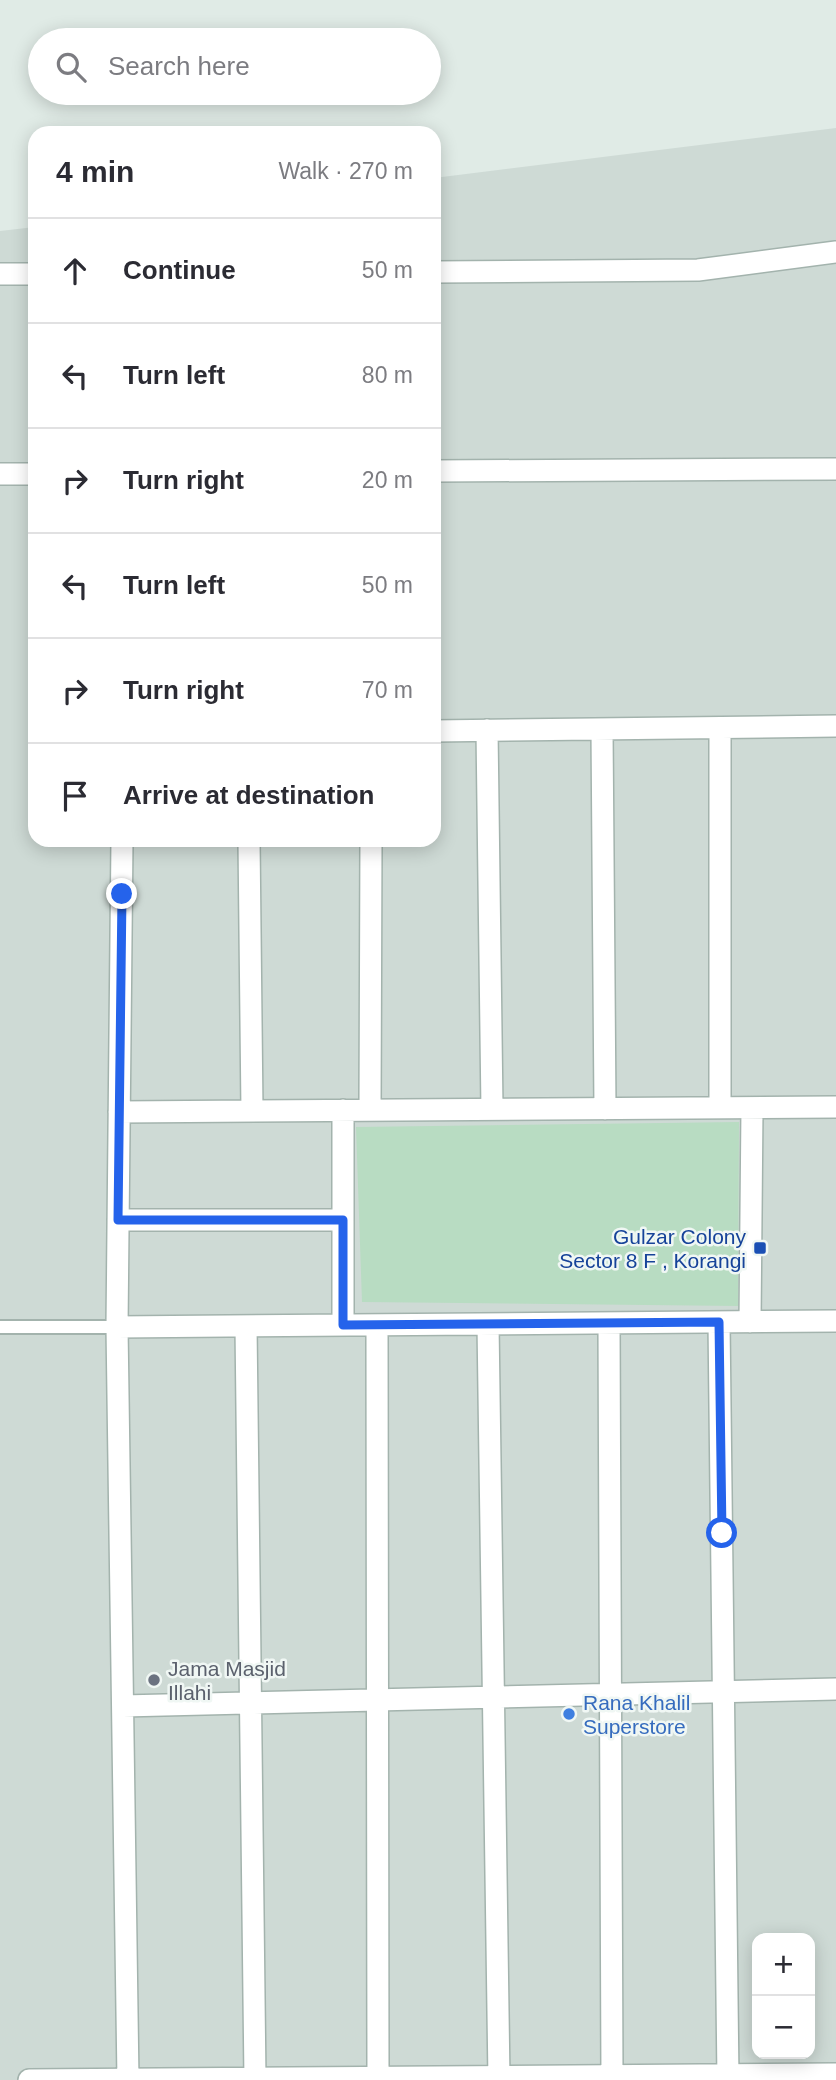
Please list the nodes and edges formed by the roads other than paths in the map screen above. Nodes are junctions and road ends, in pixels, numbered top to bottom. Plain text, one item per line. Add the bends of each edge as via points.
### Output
1 (836, 252) edge
2 (441, 272) edge
3 (0, 274) edge
4 (28, 274) edge
5 (836, 468) edge
6 (441, 471) edge
7 (0, 474) edge
8 (28, 474) edge
9 (836, 726) edge
10 (720, 727) junction
11 (602, 729) junction
12 (487, 730) junction
13 (441, 731) edge
14 (122, 847) edge
15 (249, 847) edge
16 (372, 847) edge
17 (836, 1107) edge
18 (720, 1108) junction
19 (752, 1108) junction
20 (492, 1109) junction
21 (604, 1109) junction
22 (343, 1110) junction
23 (370, 1110) junction
24 (252, 1111) junction
25 (119, 1112) junction
26 (118, 1220) junction
27 (343, 1220) junction
28 (836, 1321) edge
29 (719, 1322) junction
30 (750, 1322) junction
31 (609, 1323) junction
32 (488, 1324) junction
33 (343, 1325) junction
34 (377, 1325) junction
35 (246, 1326) junction
36 (0, 1327) edge
37 (117, 1327) junction
38 (836, 1689) edge
39 (723, 1691) junction
40 (611, 1694) junction
41 (493, 1697) junction
42 (377, 1700) junction
43 (251, 1702) junction
44 (123, 1706) junction
45 (836, 2074) edge
46 (728, 2077) edge
47 (498, 2078) edge
48 (612, 2078) edge
49 (255, 2079) edge
50 (378, 2079) edge
51 (29, 2080) edge
52 (128, 2080) edge

1 - 2 street via 698,270
3 - 4 street
5 - 6 street
7 - 8 street
9 - 10 street
10 - 11 street
10 - 18 street
11 - 12 street
11 - 21 street
12 - 13 street
12 - 20 street
14 - 25 street
15 - 24 street
16 - 23 street
17 - 19 street
18 - 19 street
18 - 21 street
19 - 30 street
20 - 21 street
20 - 23 street
22 - 23 street
22 - 24 street
22 - 27 street
24 - 25 street
25 - 26 street
26 - 27 street
26 - 37 street
27 - 33 street
28 - 30 street
29 - 30 street
29 - 31 street
29 - 39 street
31 - 32 street
31 - 40 street
32 - 34 street
32 - 41 street
33 - 34 street
33 - 35 street
34 - 42 street
35 - 37 street
35 - 43 street
36 - 37 lane
37 - 44 street
38 - 39 street
39 - 40 street
39 - 46 street
40 - 41 street
40 - 48 street
41 - 42 street
41 - 47 street
42 - 43 street
42 - 50 street
43 - 44 street
43 - 49 street
44 - 52 street
45 - 46 street
46 - 48 street
47 - 48 street
47 - 50 street
49 - 50 street
49 - 52 street
51 - 52 street

